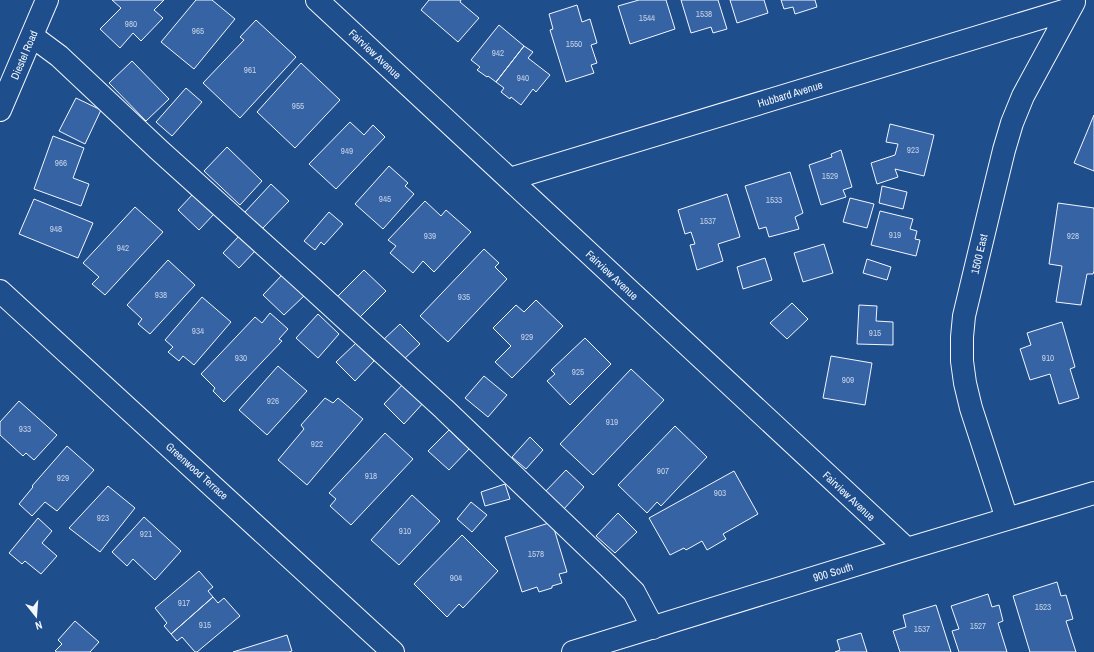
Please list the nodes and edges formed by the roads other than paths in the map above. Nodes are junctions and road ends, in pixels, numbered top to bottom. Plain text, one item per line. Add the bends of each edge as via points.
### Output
1 (47, 0) edge
2 (327, 3) edge
3 (1072, 4) edge
4 (32, 36) junction
5 (0, 110) edge
6 (510, 179) junction
7 (0, 291) edge
8 (1094, 493) edge
9 (1007, 519) junction
10 (907, 549) junction
11 (653, 628) junction
12 (393, 652) edge
13 (573, 652) edge

1 - 4 street, Diestel Road
2 - 6 street, Fairview Avenue
3 - 6 street, Hubbard Avenue
3 - 9 street, 1500 East via 1023,96 1012,123 964,316 962,361 965,383
4 - 5 street, Diestel Road
4 - 11 street via 59,56 444,409 634,592
6 - 10 street, Fairview Avenue
7 - 12 street, Greenwood Terrace
8 - 9 street, 900 South
9 - 10 street, 900 South
10 - 11 street, 900 South
11 - 13 street, 900 South

